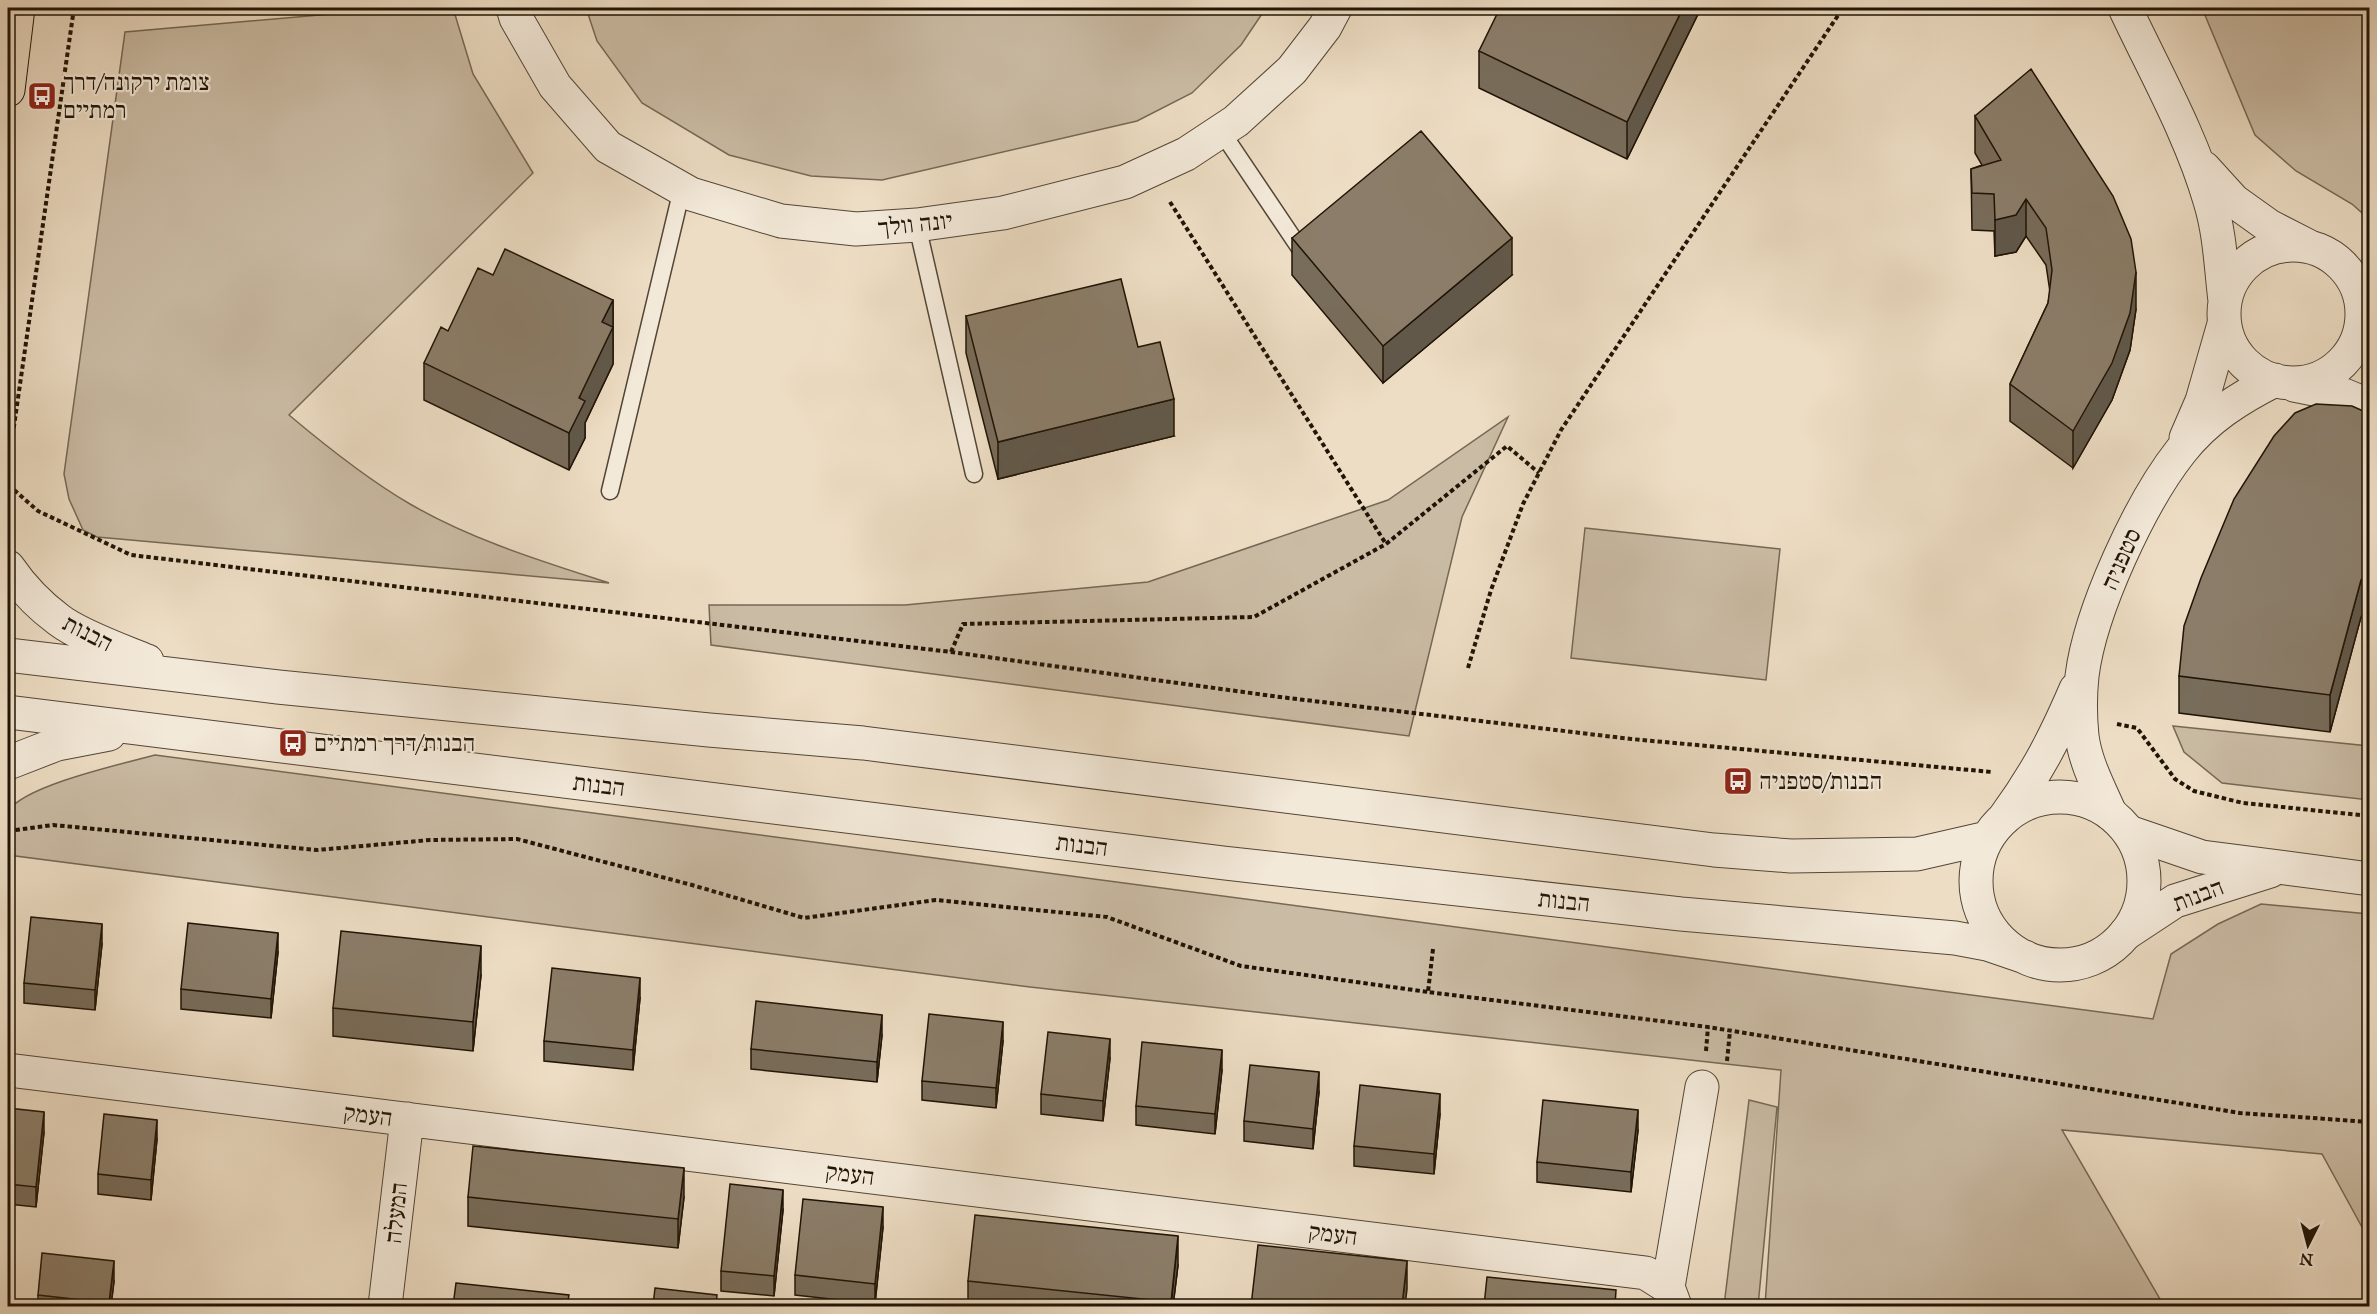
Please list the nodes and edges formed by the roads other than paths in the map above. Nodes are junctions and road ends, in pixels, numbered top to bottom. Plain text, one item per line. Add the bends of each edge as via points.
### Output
1 (18, 8) edge
2 (513, 8) edge
3 (1335, 8) edge
4 (2125, 8) edge
5 (8, 90) edge
6 (1221, 131) junction
7 (2195, 157) junction
8 (682, 189) junction
9 (917, 225) junction
10 (2313, 248) junction
11 (1301, 250) edge
12 (2225, 312) junction
13 (2366, 327) edge
14 (2281, 382) junction
15 (2370, 406) edge
16 (2181, 451) junction
17 (974, 474) dead end
18 (610, 491) dead end
19 (8, 567) edge
20 (8, 656) edge
21 (185, 676) junction
22 (2082, 676) junction
23 (8, 712) edge
24 (138, 728) junction
25 (8, 763) edge
26 (2120, 823) junction
27 (1996, 827) junction
28 (2277, 868) junction
29 (2370, 879) edge
30 (2125, 934) junction
31 (2025, 957) junction
32 (8, 1070) edge
33 (1702, 1087) dead end
34 (406, 1119) junction
35 (1672, 1297) edge
36 (386, 1306) edge

1 - 5 main road
2 - 8 street, יונה וולך via 555,86 608,147
3 - 6 street, יונה וולך via 1292,70
4 - 7 street
6 - 9 street, יונה וולך via 1186,154 1125,182 1003,213
6 - 11 lane
7 - 10 street via 2234,201 2269,226
7 - 12 street via 2211,202
8 - 9 street, יונה וולך via 781,221 856,229
8 - 18 lane
9 - 17 lane
10 - 12 street via 2291,245 2268,250 2248,262 2233,280
10 - 13 street via 2334,258 2350,274 2360,295
12 - 14 street via 2231,346 2245,364 2264,377
12 - 16 street, סטפניה via 2202,401
13 - 14 street via 2347,358 2330,373 2309,381
14 - 15 street via 2344,395
14 - 16 street, סטפניה via 2242,396
16 - 22 street, סטפניה via 2156,487 2110,580 2090,637
19 - 21 street, הבנות via 60,621 107,645
20 - 21 street, הבנות
21 - 27 street, הבנות via 863,743 1714,850 1791,856 1917,854
22 - 26 street, סטפניה via 2082,738 2091,770
22 - 27 street, סטפניה via 2034,776
23 - 24 street, הבנות
24 - 25 street, הבנות via 57,744
24 - 31 street, הבנות via 1224,863 1681,914 1955,938
26 - 27 street via 2085,800 2057,796 2029,802
26 - 28 street, הבנות via 2202,857
26 - 30 street via 2141,856 2145,884 2139,910
27 - 31 street via 1977,864 1977,892 1985,919 2002,941
28 - 29 street, הבנות
28 - 30 street, הבנות via 2175,900
30 - 31 street via 2105,952 2080,963 2052,964
32 - 34 street, העמק
33 - 35 street
34 - 35 street, העמק via 1646,1273
34 - 36 street, המעלה

